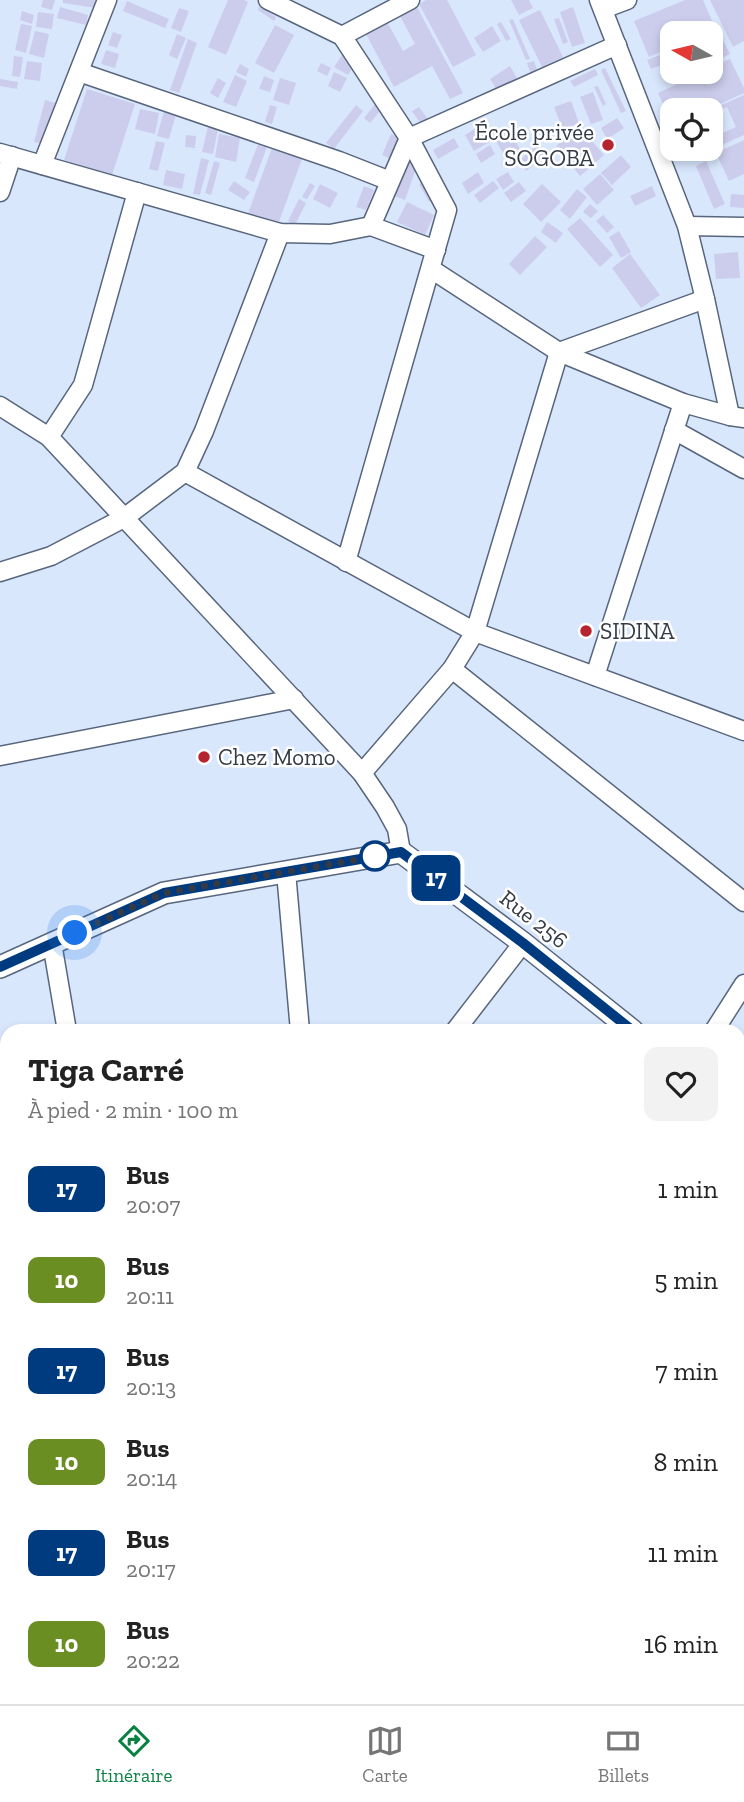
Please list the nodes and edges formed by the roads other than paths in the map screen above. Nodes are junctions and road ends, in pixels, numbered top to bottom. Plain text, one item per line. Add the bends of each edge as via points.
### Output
1 (107, 0) edge
2 (268, 0) edge
3 (410, 0) edge
4 (627, 0) edge
5 (601, 4) edge
6 (342, 36) junction
7 (617, 45) junction
8 (79, 72) junction
9 (408, 138) junction
10 (6, 155) edge
11 (42, 164) junction
12 (390, 181) junction
13 (0, 192) edge
14 (137, 192) junction
15 (371, 226) junction
16 (687, 226) junction
17 (744, 228) edge
18 (280, 233) junction
19 (436, 250) junction
20 (431, 269) junction
21 (705, 299) junction
22 (559, 352) junction
23 (683, 403) junction
24 (0, 406) edge
25 (737, 417) edge
26 (674, 430) junction
27 (49, 438) junction
28 (744, 469) edge
29 (185, 472) junction
30 (124, 518) junction
31 (346, 562) junction
32 (0, 572) edge
33 (475, 632) junction
34 (452, 669) junction
35 (595, 676) junction
36 (293, 699) junction
37 (744, 731) edge
38 (0, 756) edge
39 (362, 773) junction
40 (401, 852) junction
41 (286, 872) junction
42 (744, 902) edge
43 (52, 943) junction
44 (523, 943) junction
45 (0, 967) edge
46 (744, 984) edge
47 (66, 1024) edge
48 (299, 1024) edge
49 (459, 1024) edge
50 (624, 1024) edge
51 (718, 1024) edge

1 - 8 street
2 - 6 street
3 - 6 street
4 - 5 street
5 - 7 street
6 - 9 street
7 - 9 street
7 - 16 street
8 - 11 street
8 - 12 street
9 - 12 street
9 - 19 street via 447,210
10 - 11 street
10 - 13 street
11 - 14 street
12 - 15 street
14 - 18 street
14 - 27 street via 83,385
15 - 18 street via 330,233
15 - 19 street
16 - 17 street
16 - 21 street
18 - 29 street
19 - 20 street
20 - 22 street
20 - 31 street
21 - 22 street
21 - 25 street
22 - 23 street
22 - 33 street
23 - 25 street
23 - 26 street
24 - 27 street
26 - 28 street
26 - 35 street
27 - 30 street
29 - 30 street
29 - 31 street
30 - 32 street via 51,556
30 - 36 street
31 - 33 street
33 - 34 street
33 - 35 street
34 - 39 street
34 - 42 street
35 - 37 street
36 - 38 street
36 - 39 street
39 - 40 street via 397,829
40 - 41 street
40 - 44 street, Rue 256
41 - 43 street via 164,893
41 - 48 street
43 - 45 street
43 - 47 street
44 - 49 street
44 - 50 street, Rue 256
46 - 51 street

